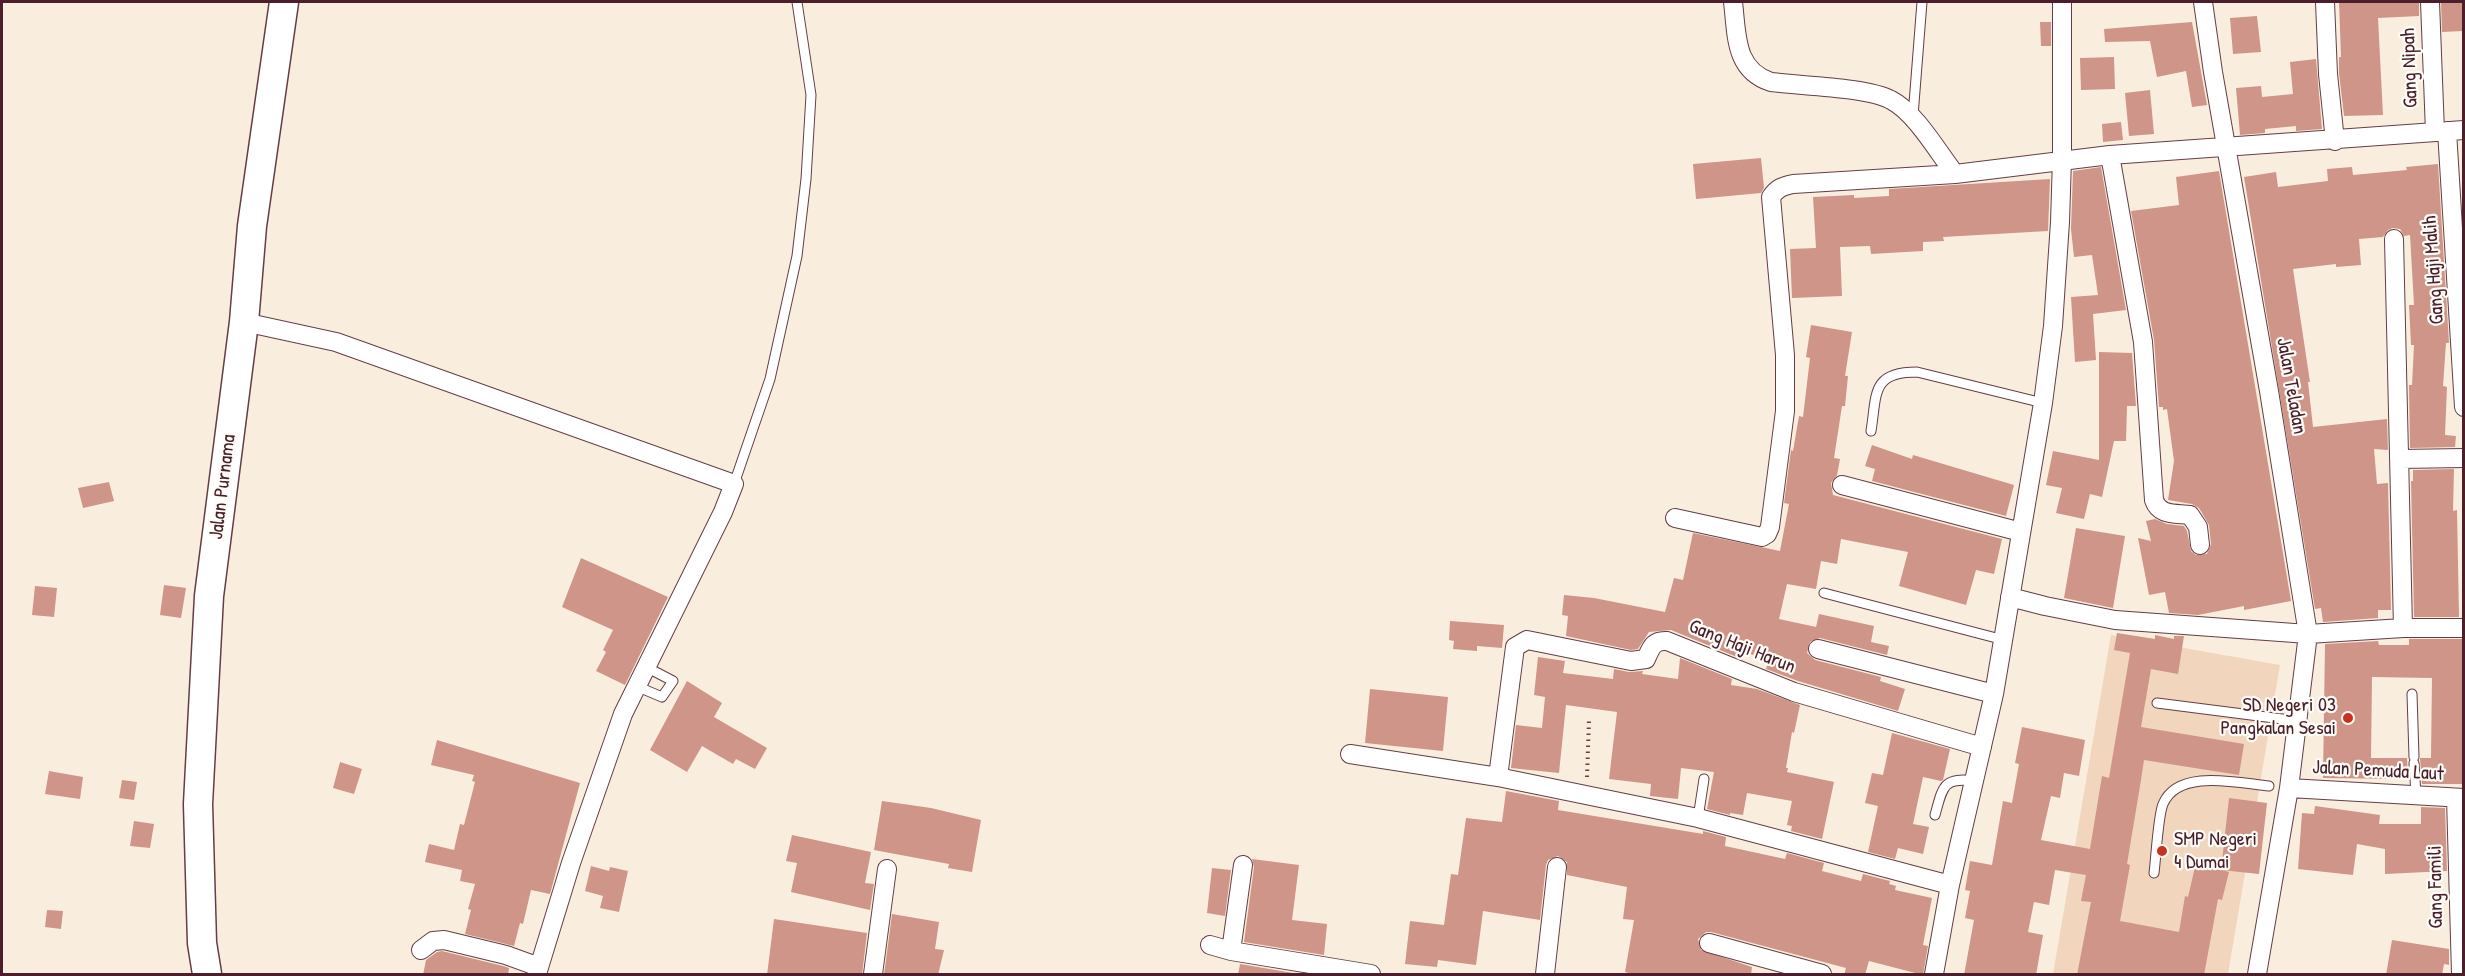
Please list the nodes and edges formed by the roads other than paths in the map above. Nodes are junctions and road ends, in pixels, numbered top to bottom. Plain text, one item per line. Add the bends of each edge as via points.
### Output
1 (284, 2) edge
2 (797, 2) edge
3 (1733, 2) edge
4 (1922, 2) edge
5 (2062, 2) edge
6 (2203, 2) edge
7 (2325, 2) edge
8 (2430, 2) edge
9 (1913, 119) junction
10 (2448, 131) edge
11 (2335, 141) junction
12 (2226, 146) junction
13 (2110, 155) junction
14 (2062, 159) junction
15 (1955, 174) junction
16 (2394, 239) dead end
17 (244, 322) junction
18 (2043, 404) junction
19 (2463, 407) edge
20 (1871, 431) dead end
21 (2463, 458) edge
22 (2400, 459) junction
23 (734, 484) junction
24 (1842, 485) dead end
25 (1676, 518) dead end
26 (2021, 532) junction
27 (2200, 545) dead end
28 (1824, 593) dead end
29 (2010, 597) junction
30 (2463, 627) edge
31 (2403, 628) junction
32 (2308, 634) junction
33 (2004, 640) junction
34 (1818, 649) dead end
35 (646, 667) junction
36 (636, 686) junction
37 (1994, 694) junction
38 (2412, 694) dead end
39 (2157, 703) dead end
40 (2298, 721) junction
41 (1982, 747) junction
42 (1350, 753) dead end
43 (1498, 777) junction
44 (1704, 779) dead end
45 (1976, 781) junction
46 (2279, 787) junction
47 (2416, 795) junction
48 (2460, 798) edge
49 (1935, 814) dead end
50 (1698, 819) junction
51 (1244, 865) dead end
52 (1557, 867) dead end
53 (887, 869) dead end
54 (2154, 873) dead end
55 (1950, 885) junction
56 (1709, 943) dead end
57 (1210, 945) dead end
58 (421, 950) dead end
59 (1231, 951) junction
60 (1291, 967) edge
61 (538, 971) edge
62 (207, 975) edge
63 (873, 975) edge
64 (1371, 975) edge
65 (1545, 975) edge
66 (1822, 975) edge
67 (1934, 975) edge
68 (2257, 975) edge
69 (2461, 975) edge

1 - 17 main road, Jalan Purnama via 252,226
2 - 23 lane via 810,95 797,256 770,379
3 - 9 street via 1741,57 1759,78 1874,94 1892,100
4 - 9 lane
5 - 14 street
6 - 12 street, Jalan Teladan
7 - 11 street
8 - 10 street, Gang Nipah
9 - 15 street
10 - 11 street
10 - 19 street, Gang Haji Malih
11 - 12 street
12 - 13 street
12 - 32 street, Jalan Teladan
13 - 14 street
13 - 27 street via 2143,342 2154,500 2163,512 2190,515 2198,527
14 - 15 street
14 - 18 street via 2053,326
15 - 25 street via 1793,184 1775,191 1771,197 1785,355 1785,411 1770,527 1762,537
16 - 22 street
17 - 23 street via 336,342
17 - 62 main road, Jalan Purnama via 208,620 198,804 202,943
18 - 20 lane via 1917,372 1902,372 1884,379 1878,388
18 - 26 street
21 - 22 street
22 - 31 street
23 - 35 street
24 - 26 street
26 - 29 street
28 - 33 lane
29 - 32 street via 2115,620
29 - 33 street
30 - 31 street
31 - 32 street
32 - 40 street, Jalan Teladan
33 - 37 street
34 - 37 street
35 - 36 street
35 - 36 lane via 673,681 662,697
36 - 61 street via 578,841
37 - 41 street
38 - 47 lane
39 - 40 lane
40 - 46 street, Jalan Teladan
41 - 43 street, Gang Haji Harun via 1794,692 1667,641 1653,644 1646,659 1631,661 1527,640 1515,647
41 - 45 street
42 - 43 street
43 - 50 street
44 - 50 lane
45 - 49 lane via 1959,779 1948,783 1942,788
45 - 55 street
46 - 47 street, Jalan Pemuda Laut
46 - 54 lane via 2201,780 2184,784 2163,804
46 - 68 street, Jalan Teladan
47 - 48 street, Jalan Pemuda Laut
48 - 69 street, Gang Famili
50 - 55 street
51 - 59 street
52 - 65 street
53 - 63 street
55 - 67 street
56 - 66 street
57 - 59 street
58 - 61 street via 433,941 444,940 507,955
59 - 60 street
60 - 64 street

